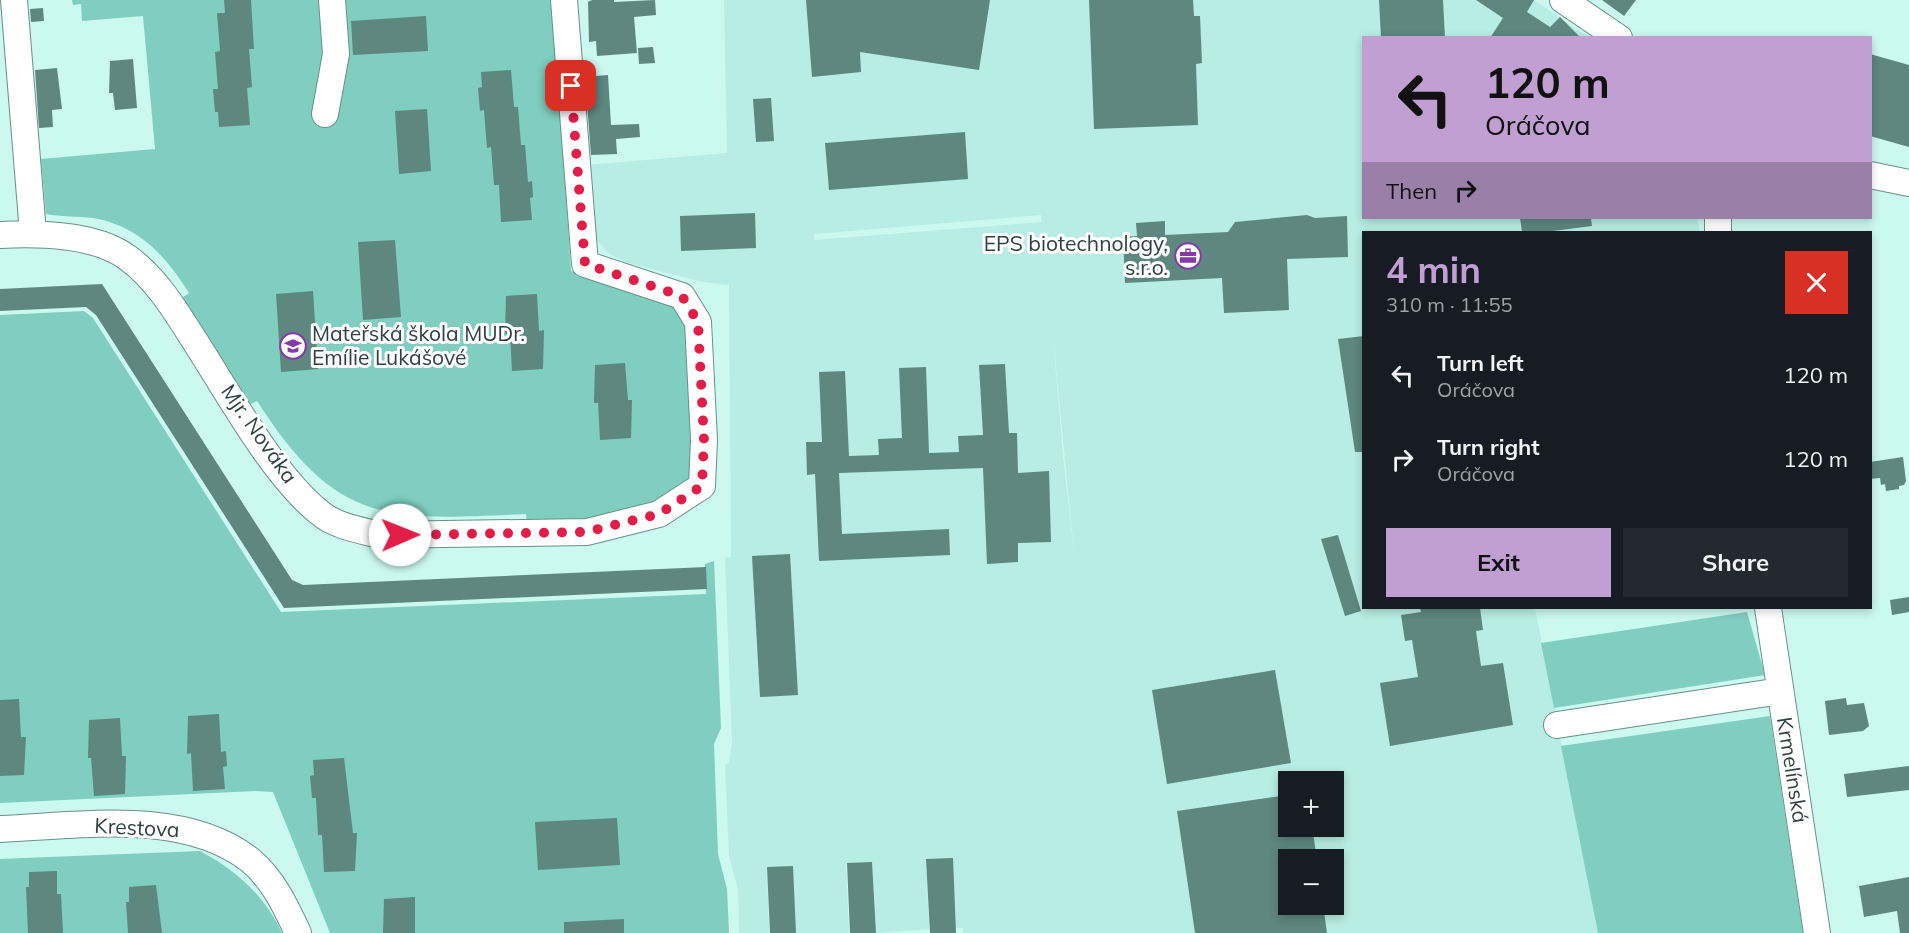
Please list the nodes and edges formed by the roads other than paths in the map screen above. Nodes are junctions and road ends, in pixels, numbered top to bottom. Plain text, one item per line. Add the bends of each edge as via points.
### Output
1 (14, 0) edge
2 (332, 0) edge
3 (564, 0) edge
4 (1563, 0) edge
5 (1616, 36) edge
6 (325, 114) dead end
7 (1872, 175) edge
8 (1909, 183) edge
9 (33, 233) junction
10 (0, 235) edge
11 (1768, 609) edge
12 (1780, 691) junction
13 (1557, 725) dead end
14 (0, 829) edge
15 (298, 933) edge
16 (1817, 933) edge

1 - 9 street
2 - 6 street via 336,54
3 - 9 street, Mjr. Nováka via 585,264 682,296 698,322 704,440 702,486 659,514 586,532 379,536 351,528 320,514 279,470 164,293 128,257 88,241
4 - 5 street
7 - 8 street
9 - 10 street, Mjr. Nováka
11 - 12 street, Krmelínská
12 - 13 street
12 - 16 street, Krmelínská
14 - 15 street, Krestova via 173,827 213,837 251,861 279,894

